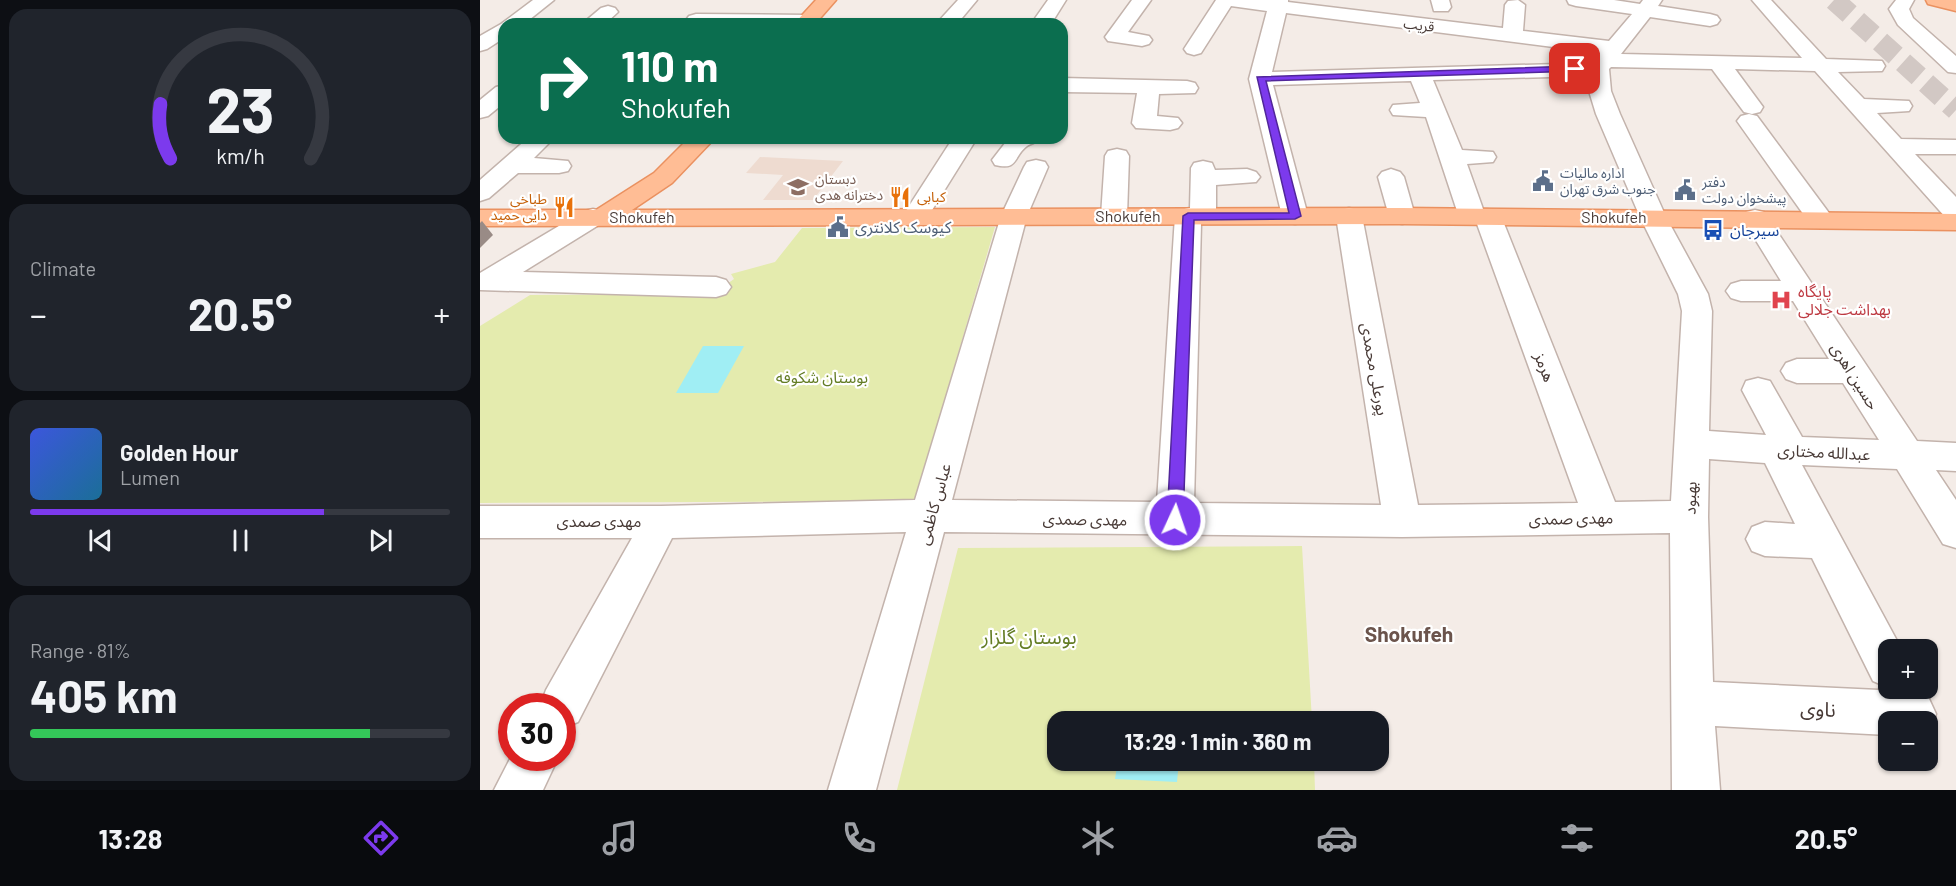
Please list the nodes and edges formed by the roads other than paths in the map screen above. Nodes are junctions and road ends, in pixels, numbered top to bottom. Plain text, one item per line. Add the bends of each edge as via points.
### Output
1 (545, 0) edge
2 (827, 0) edge
3 (968, 0) edge
4 (1058, 0) edge
5 (1142, 0) edge
6 (1225, 0) edge
7 (1576, 0) edge
8 (1905, 0) edge
9 (1935, 0) edge
10 (1278, 3) edge
11 (1515, 5) dead end
12 (1956, 5) edge
13 (1649, 6) edge
14 (1767, 7) edge
15 (1355, 8) edge
16 (1801, 14) dead end
17 (698, 15) edge
18 (520, 18) edge
19 (715, 18) edge
20 (811, 18) edge
21 (952, 18) edge
22 (1045, 18) edge
23 (1710, 20) dead end
24 (1443, 28) junction
25 (498, 32) edge
26 (1793, 35) junction
27 (1821, 35) dead end
28 (1512, 36) junction
29 (1142, 40) dead end
30 (480, 45) edge
31 (1194, 50) dead end
32 (480, 53) edge
33 (498, 54) edge
34 (1605, 59) junction
35 (1110, 62) dead end
36 (1719, 63) junction
37 (1874, 66) dead end
38 (1956, 67) edge
39 (1427, 73) junction
40 (1829, 75) junction
41 (1260, 79) junction
42 (1068, 85) edge
43 (1098, 87) junction
44 (1808, 87) dead end
45 (1149, 88) junction
46 (1187, 88) dead end
47 (498, 97) edge
48 (1858, 106) junction
49 (1901, 106) dead end
50 (1401, 110) dead end
51 (1435, 110) junction
52 (480, 111) edge
53 (1170, 123) dead end
54 (535, 144) edge
55 (697, 144) edge
56 (961, 144) edge
57 (1017, 144) edge
58 (1895, 146) junction
59 (1956, 147) edge
60 (1117, 156) dead end
61 (1452, 157) junction
62 (1484, 157) dead end
63 (1004, 160) dead end
64 (512, 165) junction
65 (559, 166) dead end
66 (1036, 167) dead end
67 (1247, 177) dead end
68 (1390, 177) dead end
69 (480, 193) edge
70 (1956, 213) edge
71 (915, 216) junction
72 (1014, 216) junction
73 (1114, 216) junction
74 (1196, 216) junction
75 (1295, 216) junction
76 (1349, 216) junction
77 (1402, 216) junction
78 (597, 217) junction
79 (1480, 217) junction
80 (1653, 217) junction
81 (480, 218) edge
82 (1755, 218) junction
83 (1820, 219) junction
84 (1956, 222) edge
85 (484, 283) edge
86 (716, 287) dead end
87 (1741, 291) dead end
88 (1801, 291) junction
89 (1797, 371) dead end
90 (1852, 371) junction
91 (1758, 390) dead end
92 (1692, 444) junction
93 (1784, 451) junction
94 (1906, 456) junction
95 (1956, 457) edge
96 (931, 516) junction
97 (1602, 517) junction
98 (1689, 517) junction
99 (1175, 520) junction
100 (1402, 521) junction
101 (480, 522) edge
102 (661, 522) junction
103 (1956, 532) edge
104 (1765, 539) dead end
105 (1823, 542) junction
106 (1878, 647) edge
107 (569, 693) edge
108 (1906, 699) edge
109 (1692, 703) junction
110 (528, 771) edge
111 (518, 790) edge
112 (852, 790) edge
113 (1696, 790) edge

1 - 18 street
2 - 20 main road
3 - 21 street
4 - 22 street
5 - 29 street via 1115,37
6 - 10 street, قریب
6 - 31 street
7 - 13 street
8 - 38 street via 1899,9 1905,21
9 - 12 main road
10 - 15 street, قریب
10 - 41 street
11 - 28 street
13 - 23 street
13 - 34 street
14 - 16 street
14 - 26 street
15 - 24 street, قریب
17 - 19 street
24 - 28 street, قریب
24 - 39 street
25 - 30 street
26 - 27 street
26 - 40 street
28 - 34 street, قریب
32 - 33 street
34 - 36 street
34 - 39 street
34 - 80 street, بهبود via 1600,90
35 - 43 street
36 - 40 street
36 - 83 street
37 - 40 street
39 - 41 street via 1378,83
39 - 51 street, هرمز
40 - 44 street
40 - 48 street
41 - 75 street
42 - 43 street
43 - 45 street
45 - 46 street
45 - 53 street via 1144,123
47 - 52 street
48 - 49 street
48 - 58 street
50 - 51 street
51 - 61 street, هرمز
54 - 64 street
55 - 78 main road via 663,178 634,199
56 - 71 street
57 - 63 street
58 - 59 street
58 - 70 street
60 - 73 street
61 - 62 street
61 - 79 street, هرمز
64 - 65 street
64 - 69 street
66 - 72 street, عباس کاظمی
67 - 74 street via 1203,173
68 - 77 street
71 - 72 main road, Shokufeh
71 - 78 main road, Shokufeh
72 - 73 main road, Shokufeh
72 - 96 street, عباس کاظمی
73 - 74 main road, Shokufeh
74 - 75 main road, Shokufeh
74 - 99 street
75 - 76 main road, Shokufeh
76 - 77 main road, Shokufeh
76 - 100 street, پورعلی محمدی
77 - 79 main road, Shokufeh
78 - 81 main road, Shokufeh
78 - 85 street
79 - 80 main road, Shokufeh
79 - 97 street, هرمز
80 - 82 main road, Shokufeh
80 - 92 street, بهبود via 1693,294 1697,312
82 - 83 main road, Shokufeh
82 - 88 street, حسین اهری
83 - 84 main road, Shokufeh
85 - 86 street
87 - 88 street
88 - 90 street, حسین اهری
89 - 90 street
90 - 94 street, حسین اهری
91 - 93 street
92 - 93 street, عبدالله مختاری
92 - 98 street, بهبود
93 - 94 street, عبدالله مختاری
93 - 105 street
94 - 95 street, عبدالله مختاری
94 - 103 street, حسین اهری
96 - 99 street, مهدی صمدی
96 - 102 street, مهدی صمدی
96 - 112 street, عباس کاظمی
97 - 98 street, مهدی صمدی
97 - 100 street, مهدی صمدی
98 - 109 street, بهبود
99 - 100 street, مهدی صمدی
101 - 102 street, مهدی صمدی
102 - 107 street
104 - 105 street
105 - 106 street
108 - 109 street, ناوی via 1914,714
109 - 113 street, بهبود
110 - 111 street

